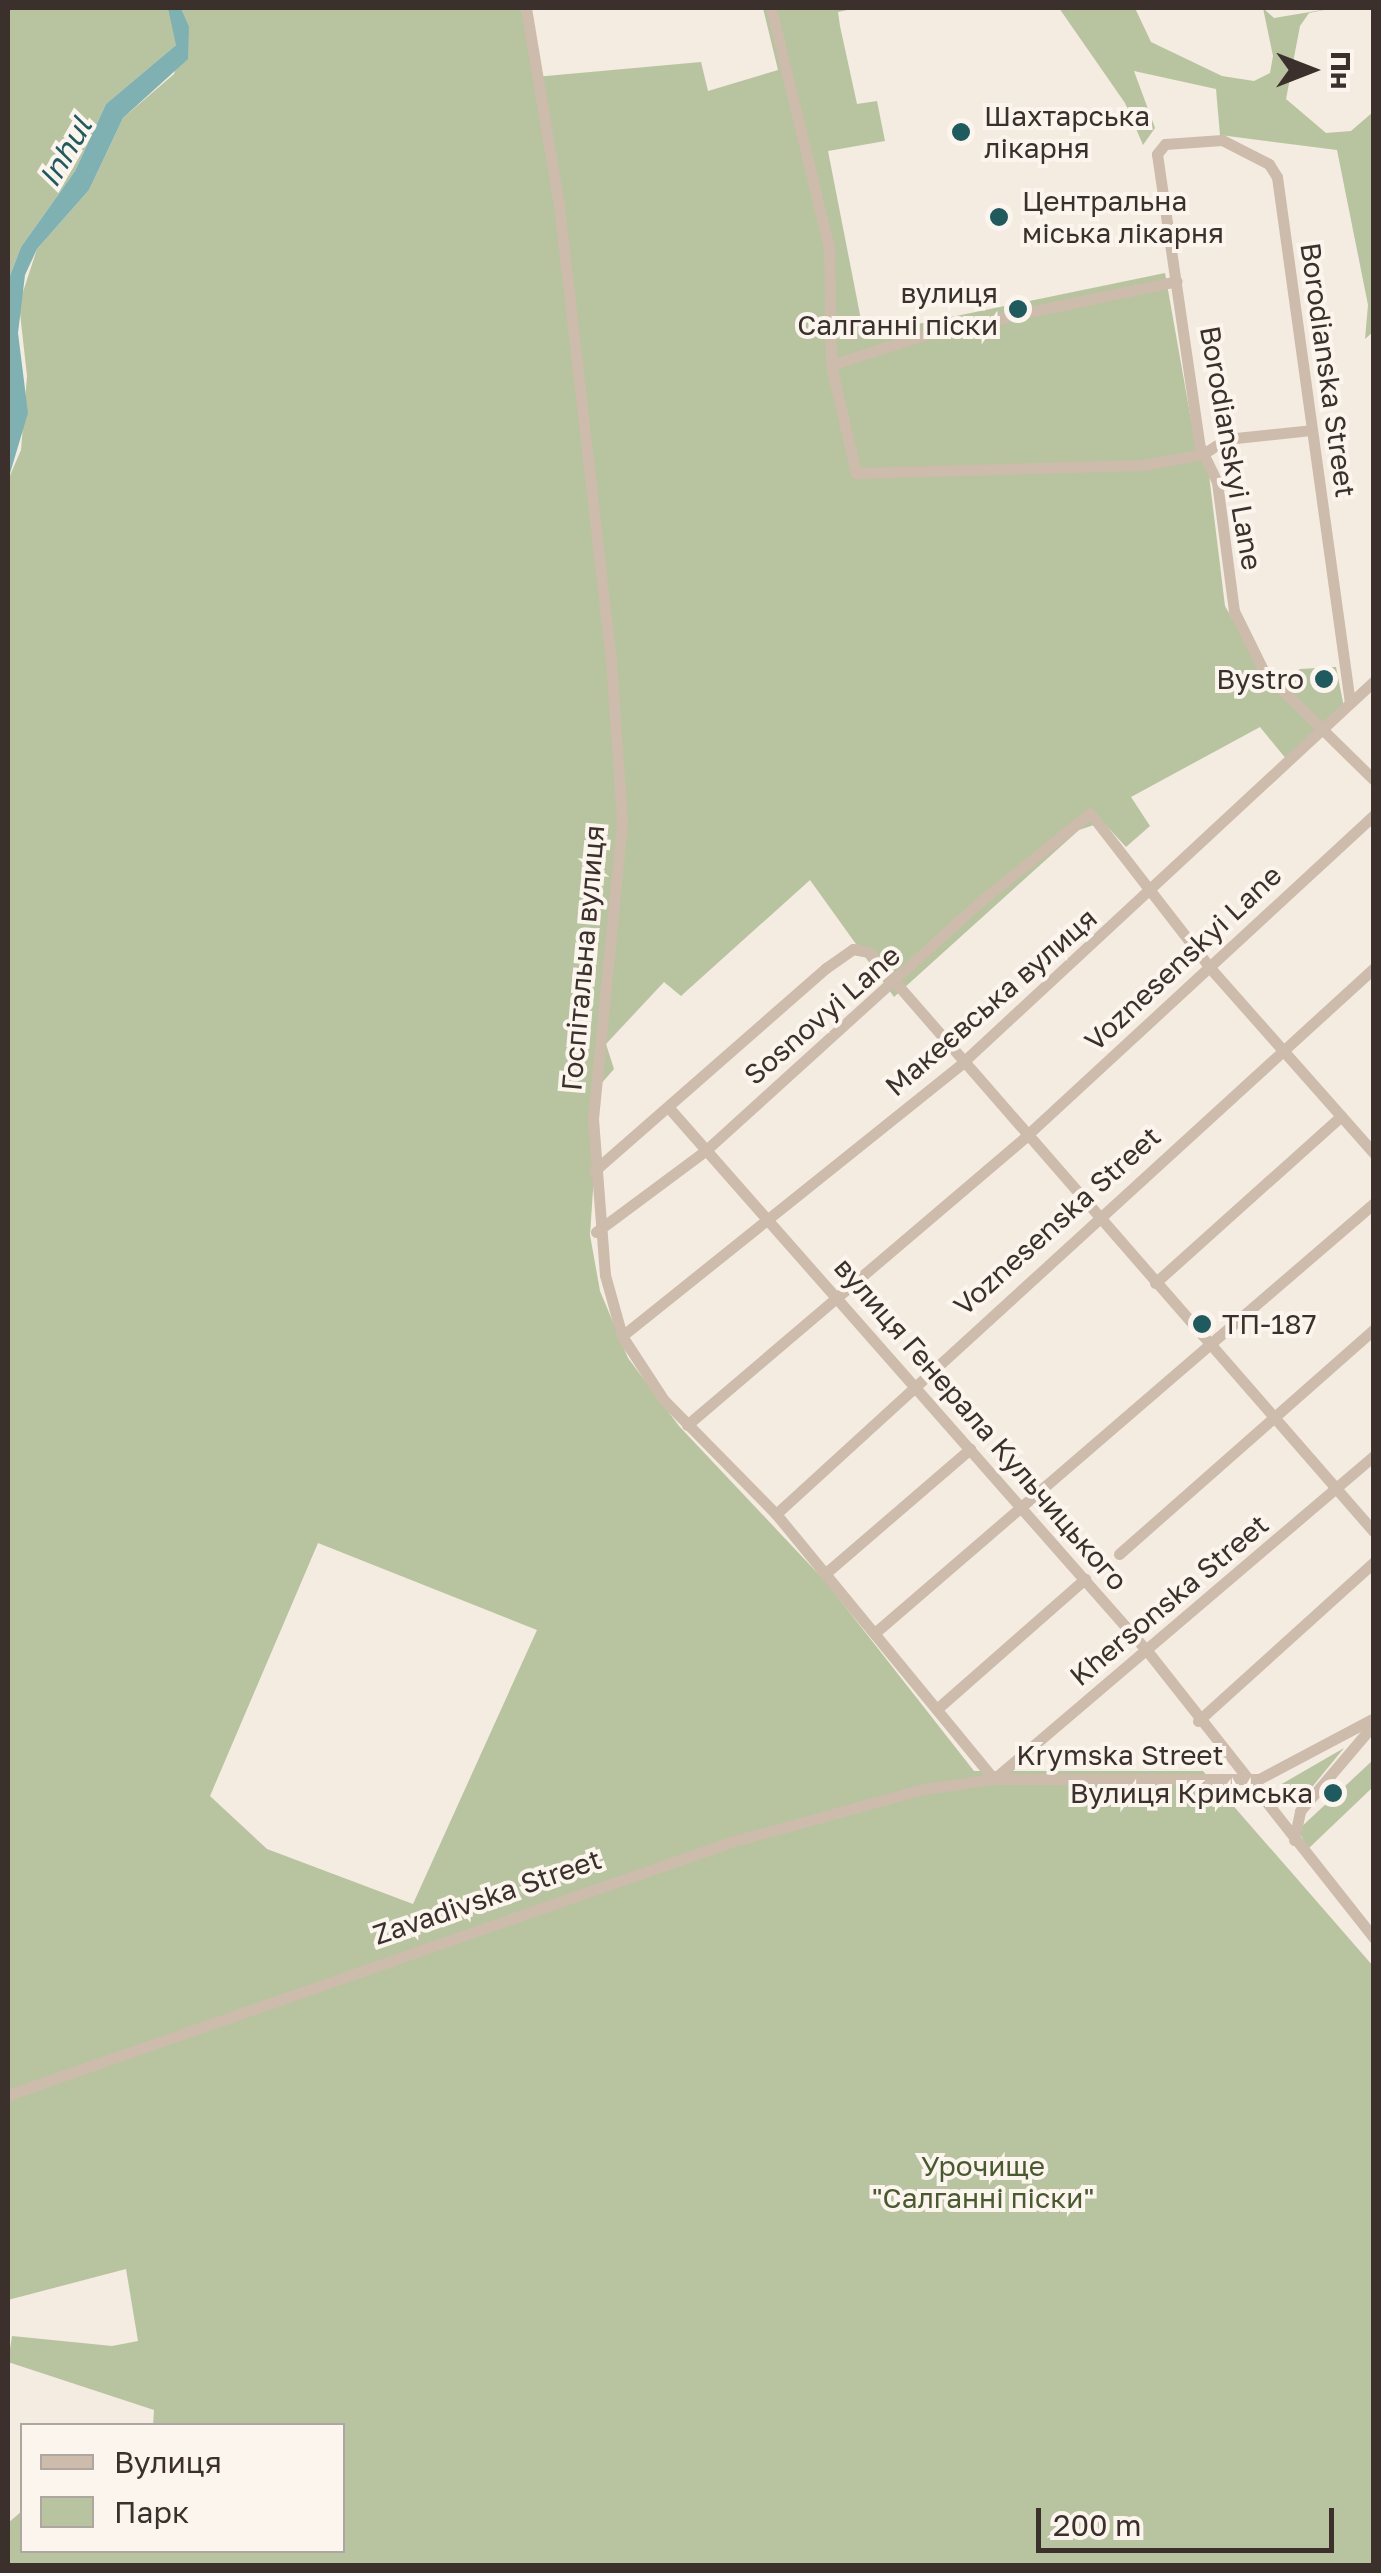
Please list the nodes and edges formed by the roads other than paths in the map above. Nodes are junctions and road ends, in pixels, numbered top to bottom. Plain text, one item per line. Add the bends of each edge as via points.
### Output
1 (526, 8) edge
2 (770, 8) edge
3 (1198, 141) joint
4 (1177, 281) junction
5 (831, 365) junction
6 (1311, 430) junction
7 (1203, 454) junction
8 (1374, 682) edge
9 (1350, 703) junction
10 (1321, 731) junction
11 (1374, 780) edge
12 (1374, 815) edge
13 (1150, 895) junction
14 (1374, 968) edge
15 (1211, 969) junction
16 (894, 986) junction
17 (1284, 1049) junction
18 (961, 1064) junction
19 (669, 1108) junction
20 (1341, 1116) junction
21 (1025, 1137) junction
22 (706, 1151) junction
23 (1374, 1153) edge
24 (594, 1172) junction
25 (1374, 1204) edge
26 (1098, 1218) junction
27 (772, 1223) junction
28 (596, 1232) junction
29 (1155, 1283) junction
30 (838, 1298) junction
31 (1374, 1329) edge
32 (622, 1336) junction
33 (1209, 1349) junction
34 (912, 1388) junction
35 (1272, 1420) junction
36 (687, 1424) junction
37 (970, 1449) junction
38 (1374, 1456) edge
39 (1336, 1490) junction
40 (1026, 1509) junction
41 (776, 1514) junction
42 (1374, 1532) edge
43 (1120, 1554) dead end
44 (1374, 1562) edge
45 (827, 1572) junction
46 (1085, 1580) junction
47 (877, 1631) junction
48 (1148, 1652) junction
49 (938, 1708) junction
50 (1198, 1721) junction
51 (1374, 1721) edge
52 (1343, 1733) junction
53 (1362, 1741) junction
54 (1270, 1773) junction
55 (994, 1779) junction
56 (1245, 1781) junction
57 (1266, 1803) junction
58 (1300, 1812) junction
59 (1296, 1844) junction
60 (1374, 1938) edge
61 (8, 2095) edge

1 - 24 street, Госпітальна вулиця via 587,437 622,823 608,915
2 - 5 street via 829,247
3 - 4 street, Borodianskyi Lane via 1165,144 1157,154
3 - 6 street, Borodianska Street via 1222,140 1269,164 1277,177
4 - 5 street via 930,333
4 - 7 street, Borodianskyi Lane
5 - 7 street via 856,474 1143,465
6 - 7 street via 1226,439
6 - 9 street, Borodianska Street
7 - 10 street, Borodianskyi Lane via 1217,482 1234,611 1264,672
8 - 9 street, Макеєвська вулиця
9 - 10 street, Макеєвська вулиця
10 - 11 street, Borodianskyi Lane
10 - 13 street, Макеєвська вулиця
12 - 15 street, Voznesenskyi Lane
13 - 15 street
13 - 16 street, Sosnovyi Lane via 1090,814
13 - 18 street, Макеєвська вулиця
14 - 17 street, Voznesenska Street
15 - 17 street
15 - 21 street, Voznesenskyi Lane
16 - 18 street
16 - 19 street via 869,952 853,949
16 - 22 street, Sosnovyi Lane
17 - 20 street
17 - 26 street, Voznesenska Street
18 - 21 street
18 - 27 street, Макеєвська вулиця
19 - 22 street, вулиця Генерала Кульчицького
19 - 24 street
20 - 23 street
20 - 29 street
21 - 26 street
21 - 30 street, Voznesenskyi Lane
22 - 27 street, вулиця Генерала Кульчицького
22 - 28 street, Sosnovyi Lane
24 - 28 street, Госпітальна вулиця
25 - 33 street
26 - 29 street
26 - 34 street, Voznesenska Street
27 - 30 street, вулиця Генерала Кульчицького
27 - 32 street, Макеєвська вулиця
28 - 32 street, Госпітальна вулиця
29 - 33 street
30 - 34 street, вулиця Генерала Кульчицького
30 - 36 street, Voznesenskyi Lane
31 - 35 street
32 - 36 street, Госпітальна вулиця
33 - 35 street
33 - 40 street
34 - 37 street, вулиця Генерала Кульчицького
34 - 41 street, Voznesenska Street
35 - 39 street
35 - 43 street
36 - 41 street, Госпітальна вулиця
37 - 40 street, вулиця Генерала Кульчицького
37 - 45 street
38 - 39 street, Khersonska Street
39 - 42 street
39 - 48 street, Khersonska Street
40 - 46 street, вулиця Генерала Кульчицького
40 - 47 street
41 - 45 street, Госпітальна вулиця
44 - 50 street
45 - 47 street, Госпітальна вулиця
46 - 48 street, вулиця Генерала Кульчицького
46 - 49 street
47 - 49 street, Госпітальна вулиця
48 - 50 street, вулиця Генерала Кульчицького
48 - 55 street, Khersonska Street
49 - 55 street, Госпітальна вулиця
50 - 56 street, вулиця Генерала Кульчицького
51 - 52 street, Krymska Street
51 - 53 street, Krymska Street
52 - 53 street
52 - 54 street, Krymska Street
53 - 58 street, Krymska Street
54 - 56 street, Krymska Street
54 - 57 street
55 - 56 street, Krymska Street
55 - 61 street, Zavadivska Street via 923,1788 617,1878
56 - 57 street, Krymska Street
57 - 58 street
57 - 59 street
58 - 59 street
59 - 60 street

